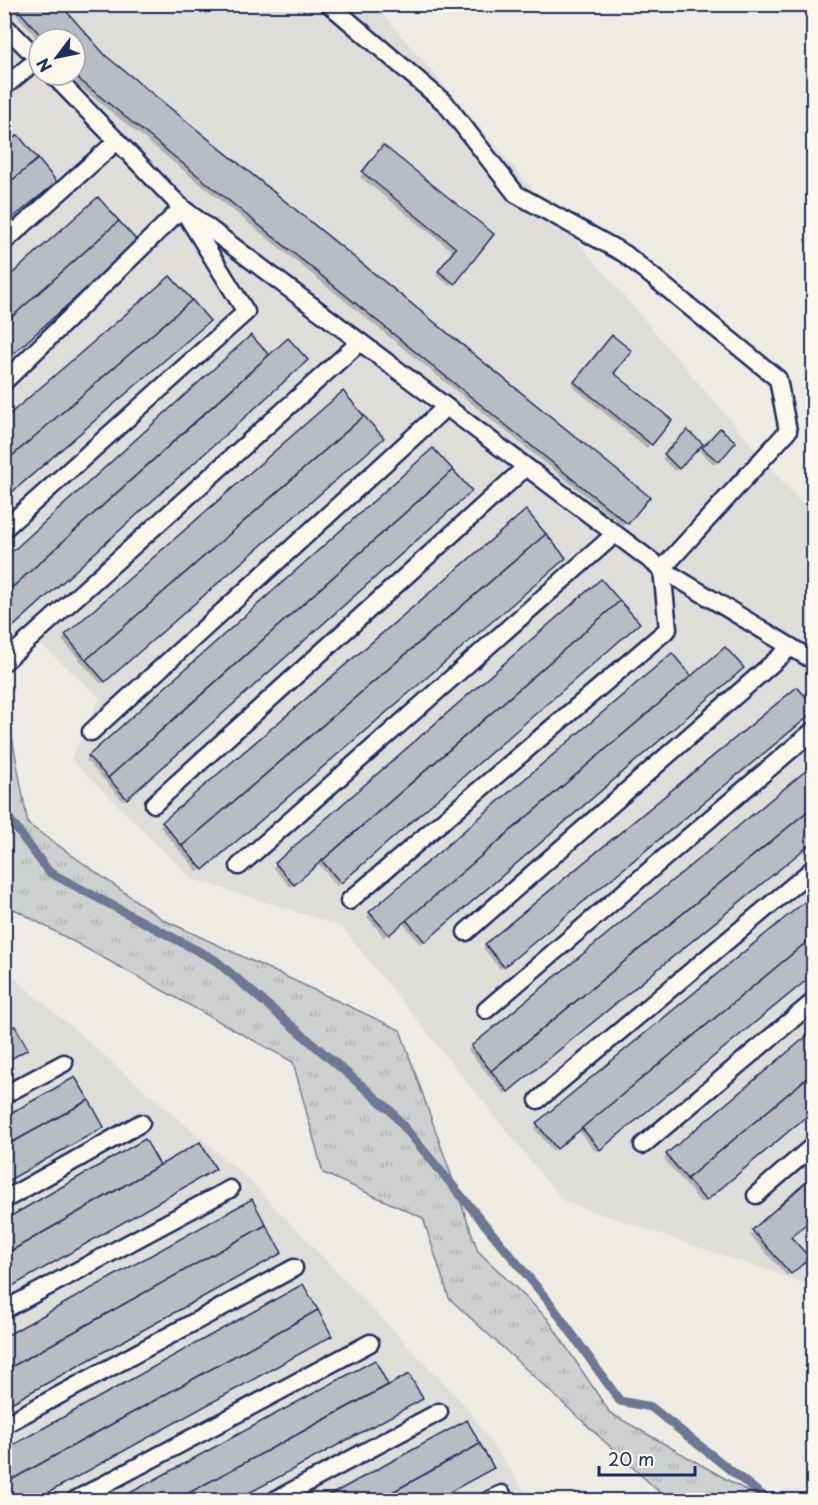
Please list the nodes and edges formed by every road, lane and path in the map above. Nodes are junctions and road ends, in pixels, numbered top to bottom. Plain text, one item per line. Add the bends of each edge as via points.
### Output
1 (329, 4) edge
2 (4, 25) edge
3 (27, 49) edge
4 (27, 69) edge
5 (4, 87) edge
6 (65, 87) edge
7 (117, 141) junction
8 (182, 208) junction
9 (4, 242) edge
10 (360, 342) junction
11 (4, 382) edge
12 (446, 407) junction
13 (526, 467) junction
14 (4, 529) edge
15 (615, 534) junction
16 (662, 569) junction
17 (790, 647) junction
18 (813, 661) edge
19 (4, 662) edge
20 (813, 730) edge
21 (91, 732) dead end
22 (154, 804) dead end
23 (239, 866) dead end
24 (813, 868) edge
25 (349, 901) dead end
26 (466, 932) dead end
27 (813, 1001) edge
28 (486, 1010) dead end
29 (64, 1063) dead end
30 (4, 1095) edge
31 (538, 1100) dead end
32 (141, 1123) dead end
33 (643, 1145) dead end
34 (813, 1145) edge
35 (230, 1189) dead end
36 (756, 1195) dead end
37 (4, 1200) edge
38 (294, 1268) dead end
39 (4, 1310) edge
40 (370, 1343) dead end
41 (439, 1412) dead end
42 (4, 1425) edge
43 (75, 1500) edge
44 (275, 1500) edge

1 - 16 lane via 446,104 516,194 626,254 778,379 788,431
2 - 3 lane
4 - 5 lane
6 - 7 lane
7 - 8 lane
7 - 9 lane
8 - 10 lane
8 - 11 lane
8 - 14 lane via 246,312
10 - 12 lane
10 - 19 lane
12 - 13 lane
12 - 21 lane
13 - 15 lane
13 - 22 lane
15 - 16 lane
15 - 23 lane
16 - 17 lane
16 - 25 lane via 668,629
17 - 18 lane
17 - 26 lane
20 - 28 lane
24 - 31 lane
27 - 33 lane
29 - 30 lane
32 - 37 lane
34 - 36 lane
35 - 39 lane
38 - 42 lane
40 - 43 lane
41 - 44 lane

